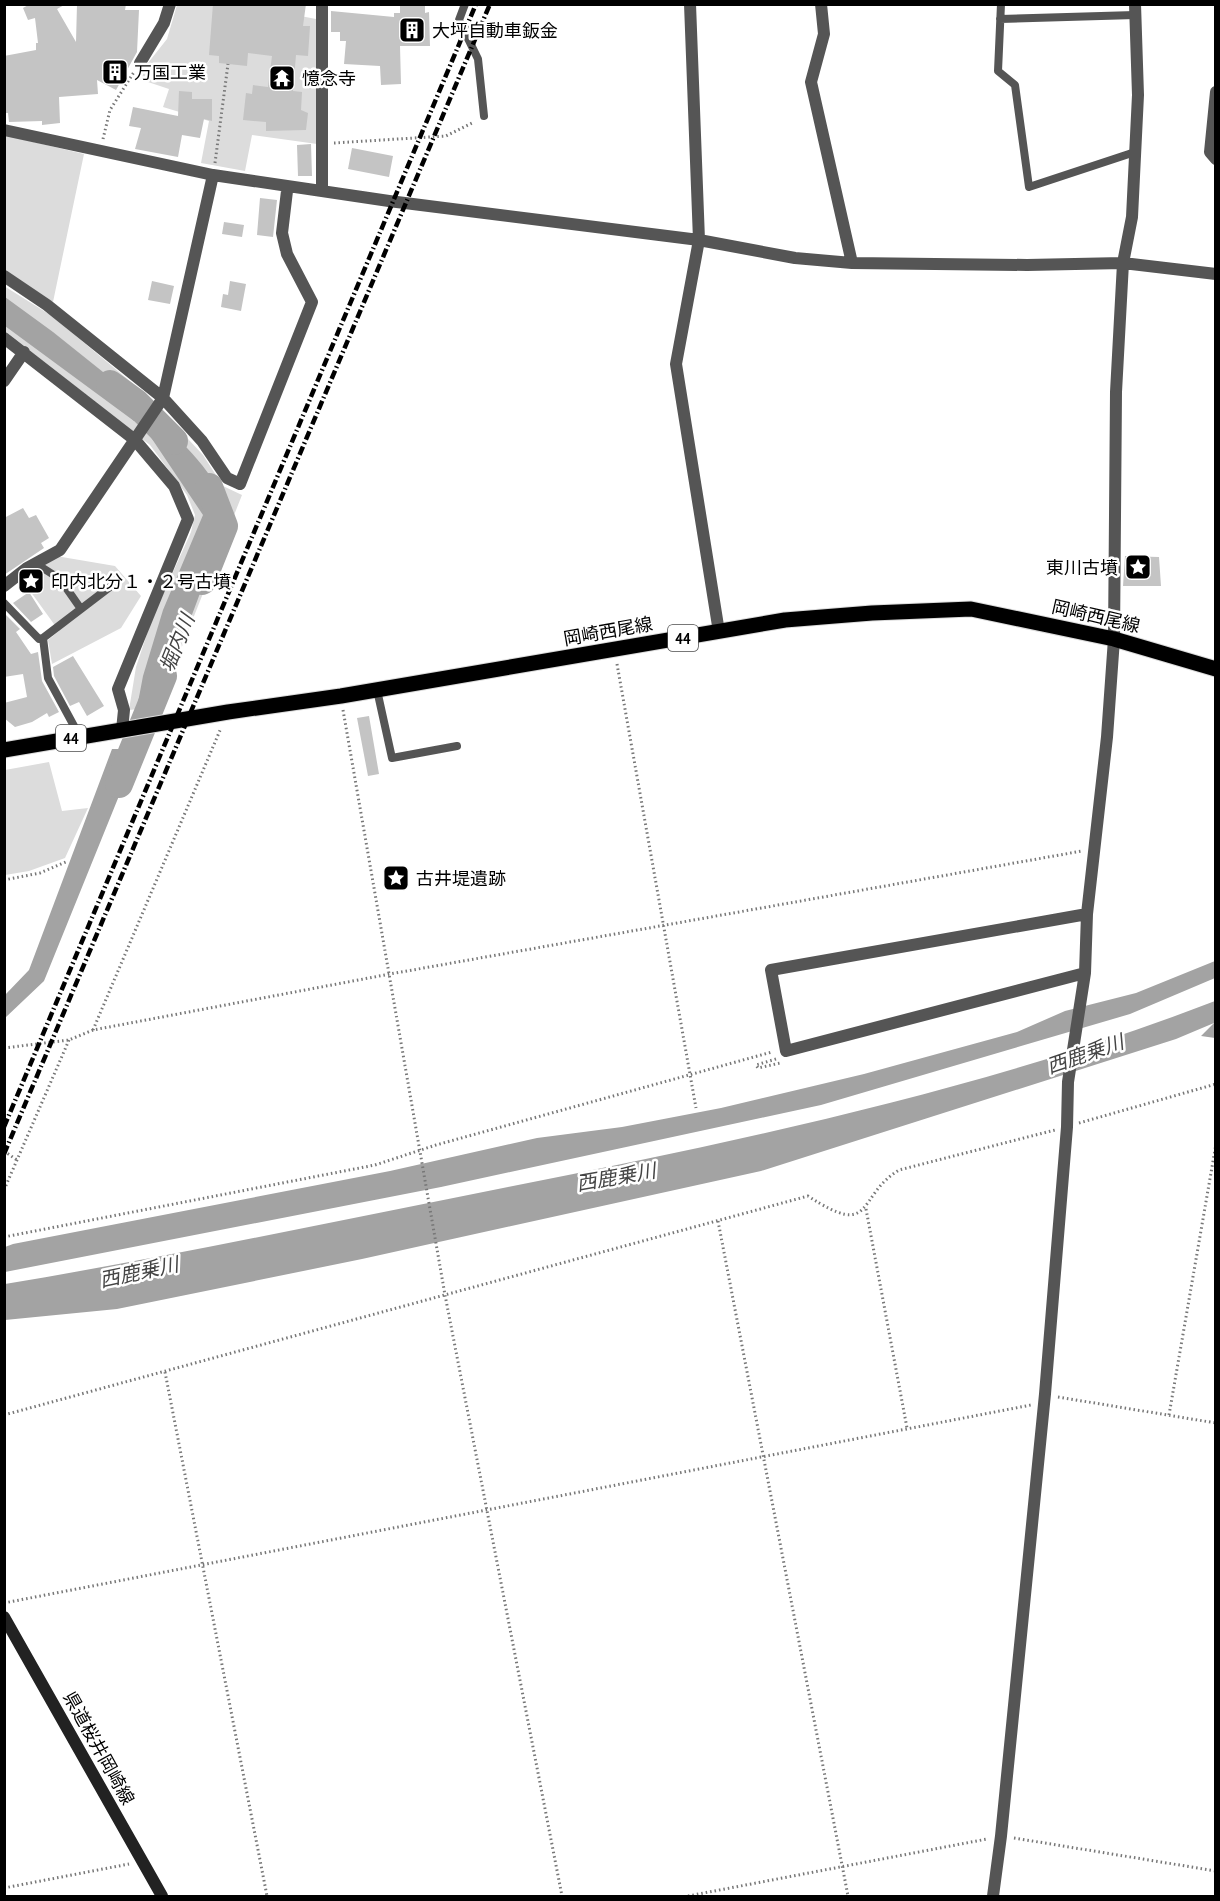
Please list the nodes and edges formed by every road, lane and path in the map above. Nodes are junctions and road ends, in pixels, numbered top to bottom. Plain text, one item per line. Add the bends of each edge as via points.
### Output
1 (170, 4) edge
2 (322, 4) edge
3 (465, 4) edge
4 (690, 4) edge
5 (821, 4) edge
6 (1001, 4) edge
7 (1135, 10) edge
8 (1000, 19) junction
9 (140, 63) joint
10 (228, 64) dead end
11 (1215, 92) edge
12 (484, 116) joint
13 (4, 130) edge
14 (326, 143) dead end
15 (100, 150) junction
16 (1135, 152) junction
17 (1215, 159) edge
18 (213, 175) junction
19 (286, 191) dead end
20 (322, 191) junction
21 (699, 240) junction
22 (852, 263) junction
23 (1123, 264) junction
24 (1215, 274) edge
25 (4, 276) edge
26 (4, 338) edge
27 (24, 352) junction
28 (4, 381) edge
29 (163, 398) junction
30 (135, 440) junction
31 (35, 563) junction
32 (119, 580) dead end
33 (4, 586) edge
34 (4, 603) edge
35 (81, 609) junction
36 (719, 632) junction
37 (43, 639) junction
38 (1114, 639) junction
39 (614, 650) junction
40 (1215, 669) edge
41 (377, 690) junction
42 (341, 696) junction
43 (228, 712) junction
44 (136, 728) junction
45 (75, 738) junction
46 (458, 746) dead end
47 (4, 750) edge
48 (1095, 849) junction
49 (69, 861) dead end
50 (4, 880) edge
51 (1088, 914) junction
52 (663, 926) junction
53 (1085, 973) junction
54 (390, 974) junction
55 (93, 1030) junction
56 (69, 1040) junction
57 (4, 1048) edge
58 (786, 1051) junction
59 (691, 1075) junction
60 (1215, 1084) edge
61 (696, 1108) dead end
62 (1067, 1127) junction
63 (1215, 1144) edge
64 (4, 1151) edge
65 (421, 1151) junction
66 (17, 1160) junction
67 (4, 1190) edge
68 (866, 1209) junction
69 (718, 1221) junction
70 (4, 1237) edge
71 (445, 1294) junction
72 (165, 1372) junction
73 (1044, 1399) junction
74 (4, 1415) edge
75 (1169, 1415) junction
76 (1215, 1423) edge
77 (907, 1428) junction
78 (764, 1456) junction
79 (488, 1509) junction
80 (203, 1565) junction
81 (4, 1603) edge
82 (4, 1617) edge
83 (1001, 1836) junction
84 (142, 1861) junction
85 (842, 1867) junction
86 (1215, 1871) edge
87 (4, 1888) edge
88 (162, 1896) edge
89 (267, 1896) edge
90 (562, 1896) edge
91 (688, 1896) edge
92 (848, 1896) edge
93 (993, 1896) edge

1 - 9 street via 164,23
2 - 20 street
3 - 12 lane via 459,20 478,59
4 - 21 street
5 - 22 street via 824,34 811,81
6 - 8 lane
7 - 8 lane
7 - 16 street
8 - 16 lane via 998,71 1015,85 1029,187
9 - 15 path via 110,110
10 - 18 path
11 - 17 street via 1210,152
12 - 14 path via 446,136
13 - 15 street
15 - 18 street
16 - 23 street via 1132,217
18 - 20 street
18 - 29 street
19 - 29 street via 282,233 287,254 312,302 240,484 227,478 202,441
20 - 21 street
21 - 22 street via 795,258
21 - 36 street via 676,364
22 - 23 street
23 - 24 street
23 - 38 street via 1116,392
25 - 29 street via 47,305
26 - 27 street
27 - 28 street
27 - 30 street
29 - 30 street
30 - 31 street via 60,550
30 - 44 street via 174,486 188,519 118,689 124,710
31 - 33 street
31 - 35 lane via 60,579
32 - 35 lane
34 - 37 lane
35 - 37 lane
36 - 38 main road, 岡崎西尾線 / 44 via 785,620 971,609
36 - 39 main road, 岡崎西尾線 / 44
37 - 45 lane via 48,678 74,726
38 - 40 main road, 岡崎西尾線 / 44
38 - 48 street
39 - 41 main road, 岡崎西尾線 / 44
39 - 52 path
41 - 42 main road, 岡崎西尾線 / 44
41 - 46 lane via 392,758
42 - 43 main road, 岡崎西尾線 / 44
42 - 54 path
43 - 44 main road, 岡崎西尾線 / 44
43 - 55 path
44 - 45 main road, 岡崎西尾線 / 44
45 - 47 main road, 岡崎西尾線 / 44
48 - 51 street
48 - 52 path
49 - 50 path via 39,873
51 - 53 street
51 - 58 street via 771,970
52 - 54 path
52 - 59 path
53 - 58 street
53 - 62 street via 1068,1082
54 - 55 path
54 - 65 path
55 - 56 path
56 - 57 path
56 - 66 path
58 - 59 path via 780,1063 758,1068 756,1065 776,1059 773,1052
59 - 61 path
59 - 65 path
60 - 62 path
62 - 68 path via 899,1170 884,1179
62 - 73 street
63 - 75 path
64 - 66 path
65 - 70 path via 375,1165
65 - 71 path
66 - 67 path
68 - 69 path via 854,1214 835,1214 808,1196
68 - 77 path
69 - 71 path
69 - 78 path
71 - 72 path
71 - 79 path
72 - 74 path
72 - 80 path
73 - 75 path
73 - 77 path
73 - 83 street
75 - 76 path
77 - 78 path
78 - 79 path
78 - 85 path
79 - 80 path
79 - 90 path
80 - 81 path
80 - 89 path
82 - 84 main road, 県道桜井岡崎線
83 - 85 path
83 - 86 path
83 - 93 street
84 - 87 path
84 - 88 main road, 県道桜井岡崎線
85 - 91 path
85 - 92 path

